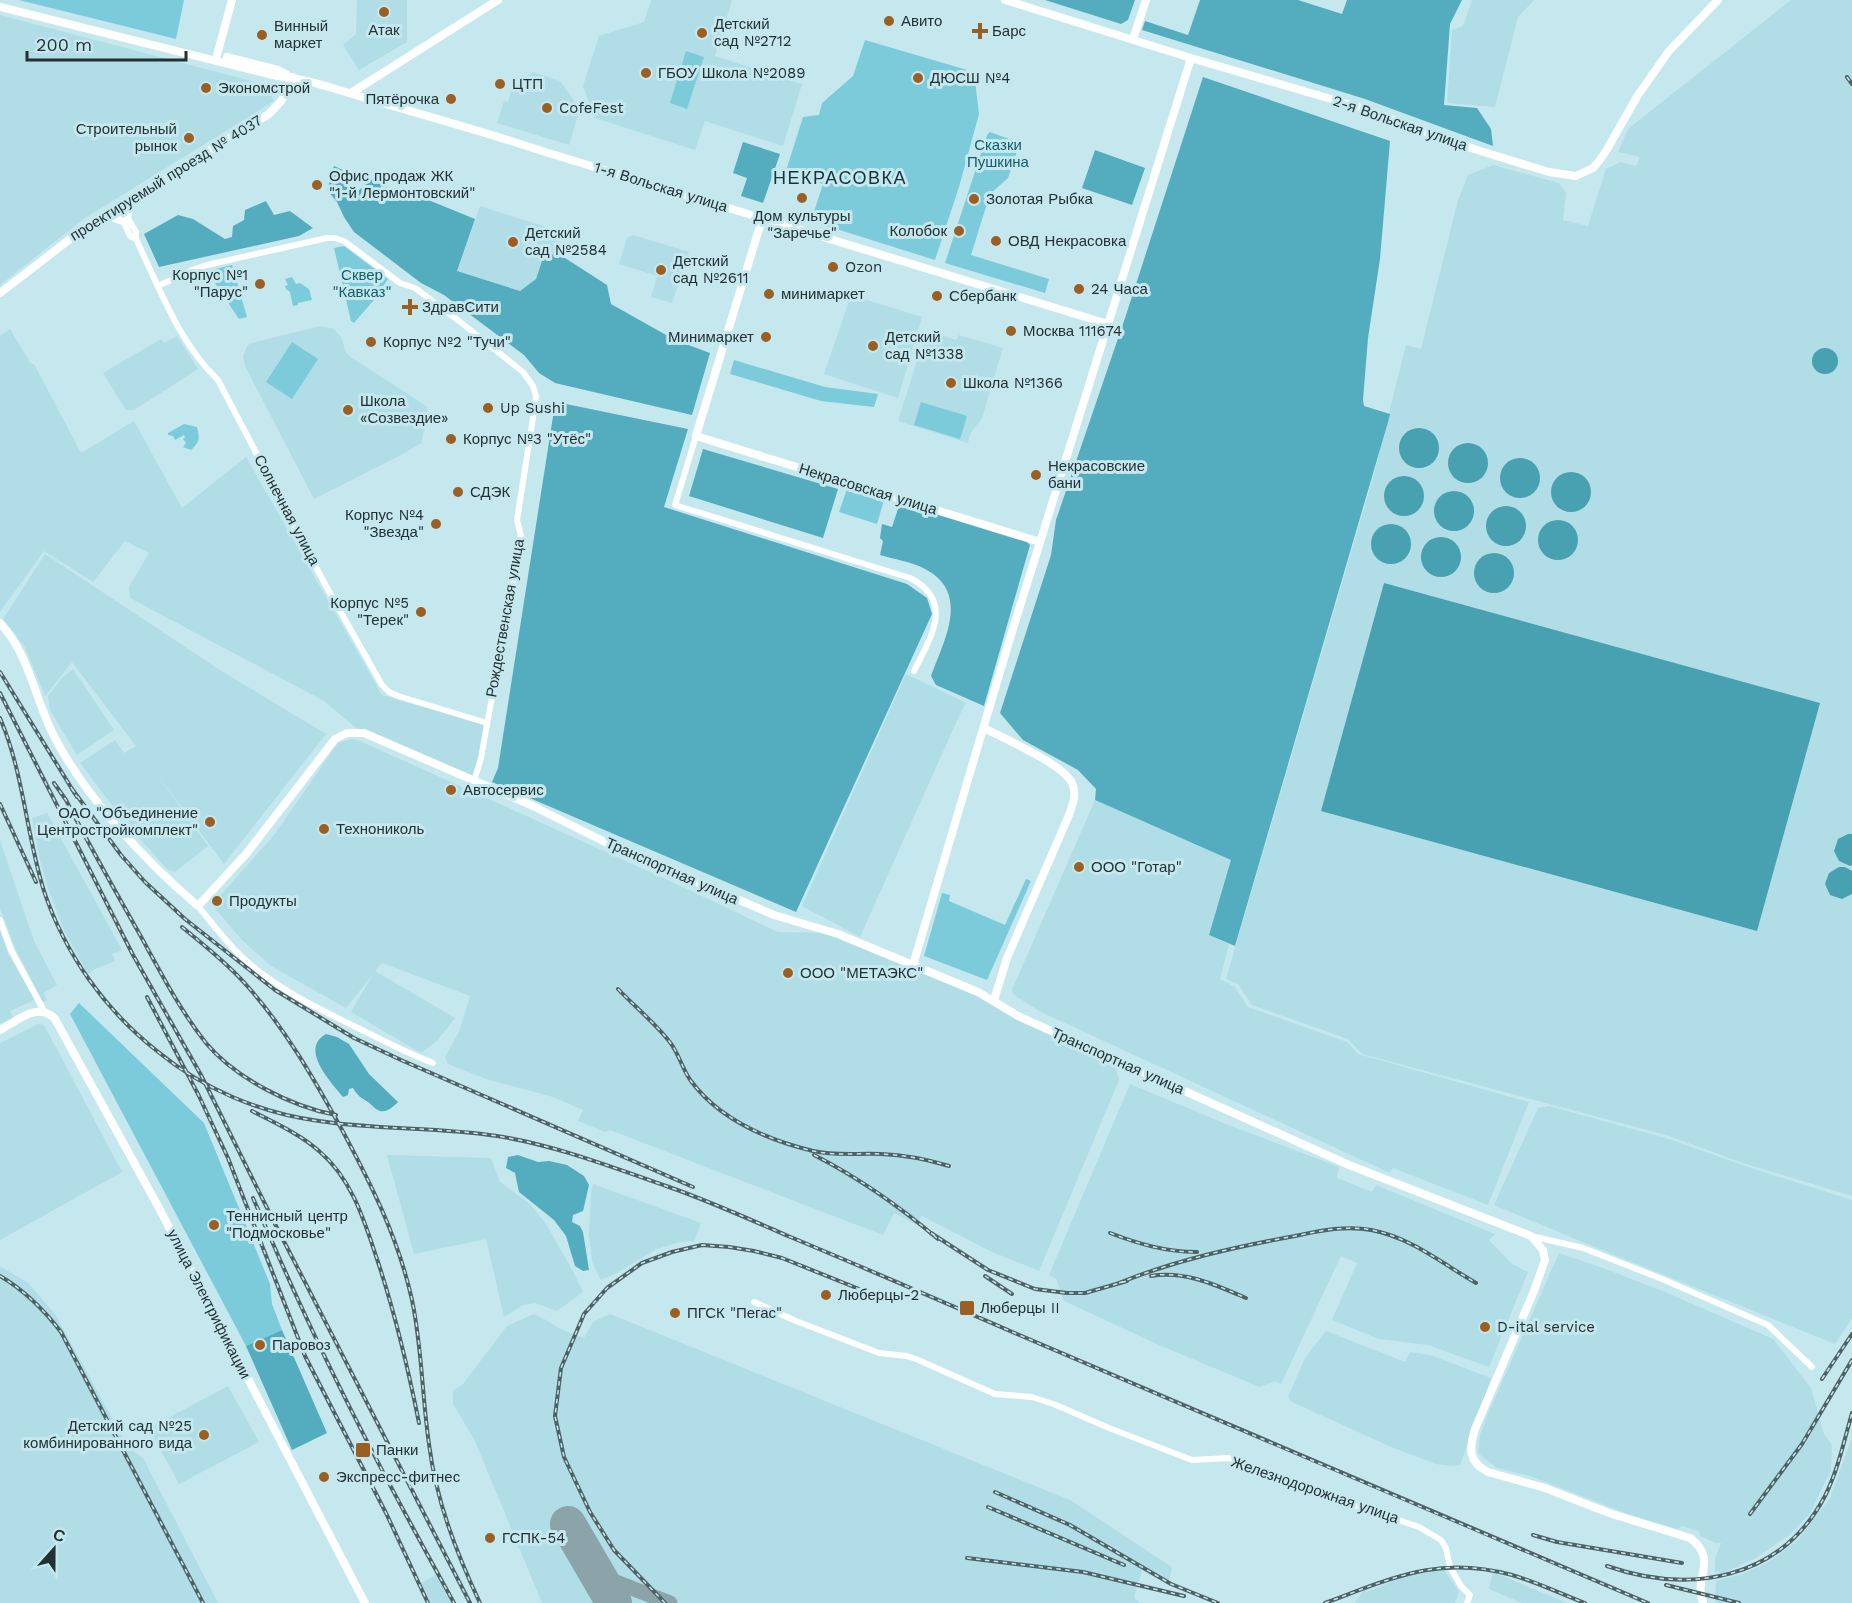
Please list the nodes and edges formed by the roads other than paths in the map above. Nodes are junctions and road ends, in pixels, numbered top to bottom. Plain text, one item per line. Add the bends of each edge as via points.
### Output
1 (232, 0) edge
2 (498, 0) edge
3 (1005, 0) edge
4 (1146, 0) edge
5 (1718, 0) edge
6 (0, 2) edge
7 (0, 7) edge
8 (1133, 39) junction
9 (217, 55) junction
10 (1191, 58) junction
11 (292, 77) junction
12 (351, 93) junction
13 (133, 197) junction
14 (118, 206) junction
15 (103, 215) junction
16 (128, 218) junction
17 (764, 219) junction
18 (122, 222) junction
19 (136, 239) junction
20 (158, 286) junction
21 (0, 292) edge
22 (1108, 324) junction
23 (696, 436) junction
24 (1040, 542) junction
25 (0, 623) edge
26 (914, 671) dead end
27 (487, 723) junction
28 (984, 728) junction
29 (474, 781) junction
30 (198, 906) junction
31 (0, 920) edge
32 (913, 965) junction
33 (994, 1000) junction
34 (44, 1011) junction
35 (0, 1030) edge
36 (433, 1064) dead end
37 (1531, 1236) junction
38 (754, 1302) dead end
39 (1812, 1367) dead end
40 (365, 1603) edge
41 (1467, 1603) edge
42 (1703, 1603) edge

1 - 9 street
2 - 12 street
3 - 8 street, 2-я Вольская улица
4 - 8 street
5 - 10 street, 2-я Вольская улица via 1669,51 1599,161 1576,176 1542,170 1358,107
6 - 9 street
7 - 11 street
8 - 10 street, 2-я Вольская улица
9 - 11 street
10 - 22 street
11 - 12 street, 1-я Вольская улица
11 - 13 street, проектируемый проезд № 4037 via 282,100 269,114
12 - 17 street, 1-я Вольская улица
13 - 14 street, проектируемый проезд № 4037
13 - 16 street
14 - 15 street, проектируемый проезд № 4037
14 - 16 street
14 - 18 street
15 - 18 street
15 - 21 street, проектируемый проезд № 4037
16 - 19 street
17 - 22 street, 1-я Вольская улица
17 - 23 street
18 - 19 street
19 - 20 street, Солнечная улица
20 - 27 street, Солнечная улица via 183,334 218,380 385,689
20 - 27 street, Рождественская улица via 207,265 337,238 400,283 415,288 528,378 536,396 517,520 521,536
22 - 24 street
23 - 24 street, Некрасовская улица
23 - 26 street via 675,505 922,584 931,594 937,614
24 - 28 street
25 - 30 street via 18,647 52,732 92,796 149,860
27 - 29 street, Рождественская улица
28 - 32 street
28 - 33 street via 1060,769 1069,777 1074,790 1074,802 1007,958
29 - 30 street, Транспортная улица via 364,733 347,733 328,747 246,854
29 - 32 street, Транспортная улица via 774,915 838,934
30 - 36 street via 235,950 279,985 317,1009
31 - 34 street via 11,950
32 - 33 street, Транспортная улица
33 - 37 street, Транспортная улица via 1018,1016 1349,1165
34 - 35 street via 31,1013
34 - 40 street, улица Электрификации via 55,1019 159,1208
37 - 39 street via 1583,1248 1768,1325
37 - 42 street via 1543,1250 1545,1260 1476,1429 1472,1454 1488,1472 1690,1538 1698,1544 1706,1561 1700,1594
38 - 41 street, Железнодорожная улица via 879,1353 916,1359 995,1394 1032,1397 1056,1405 1192,1460 1229,1458 1419,1527 1441,1540 1450,1567 1470,1595

